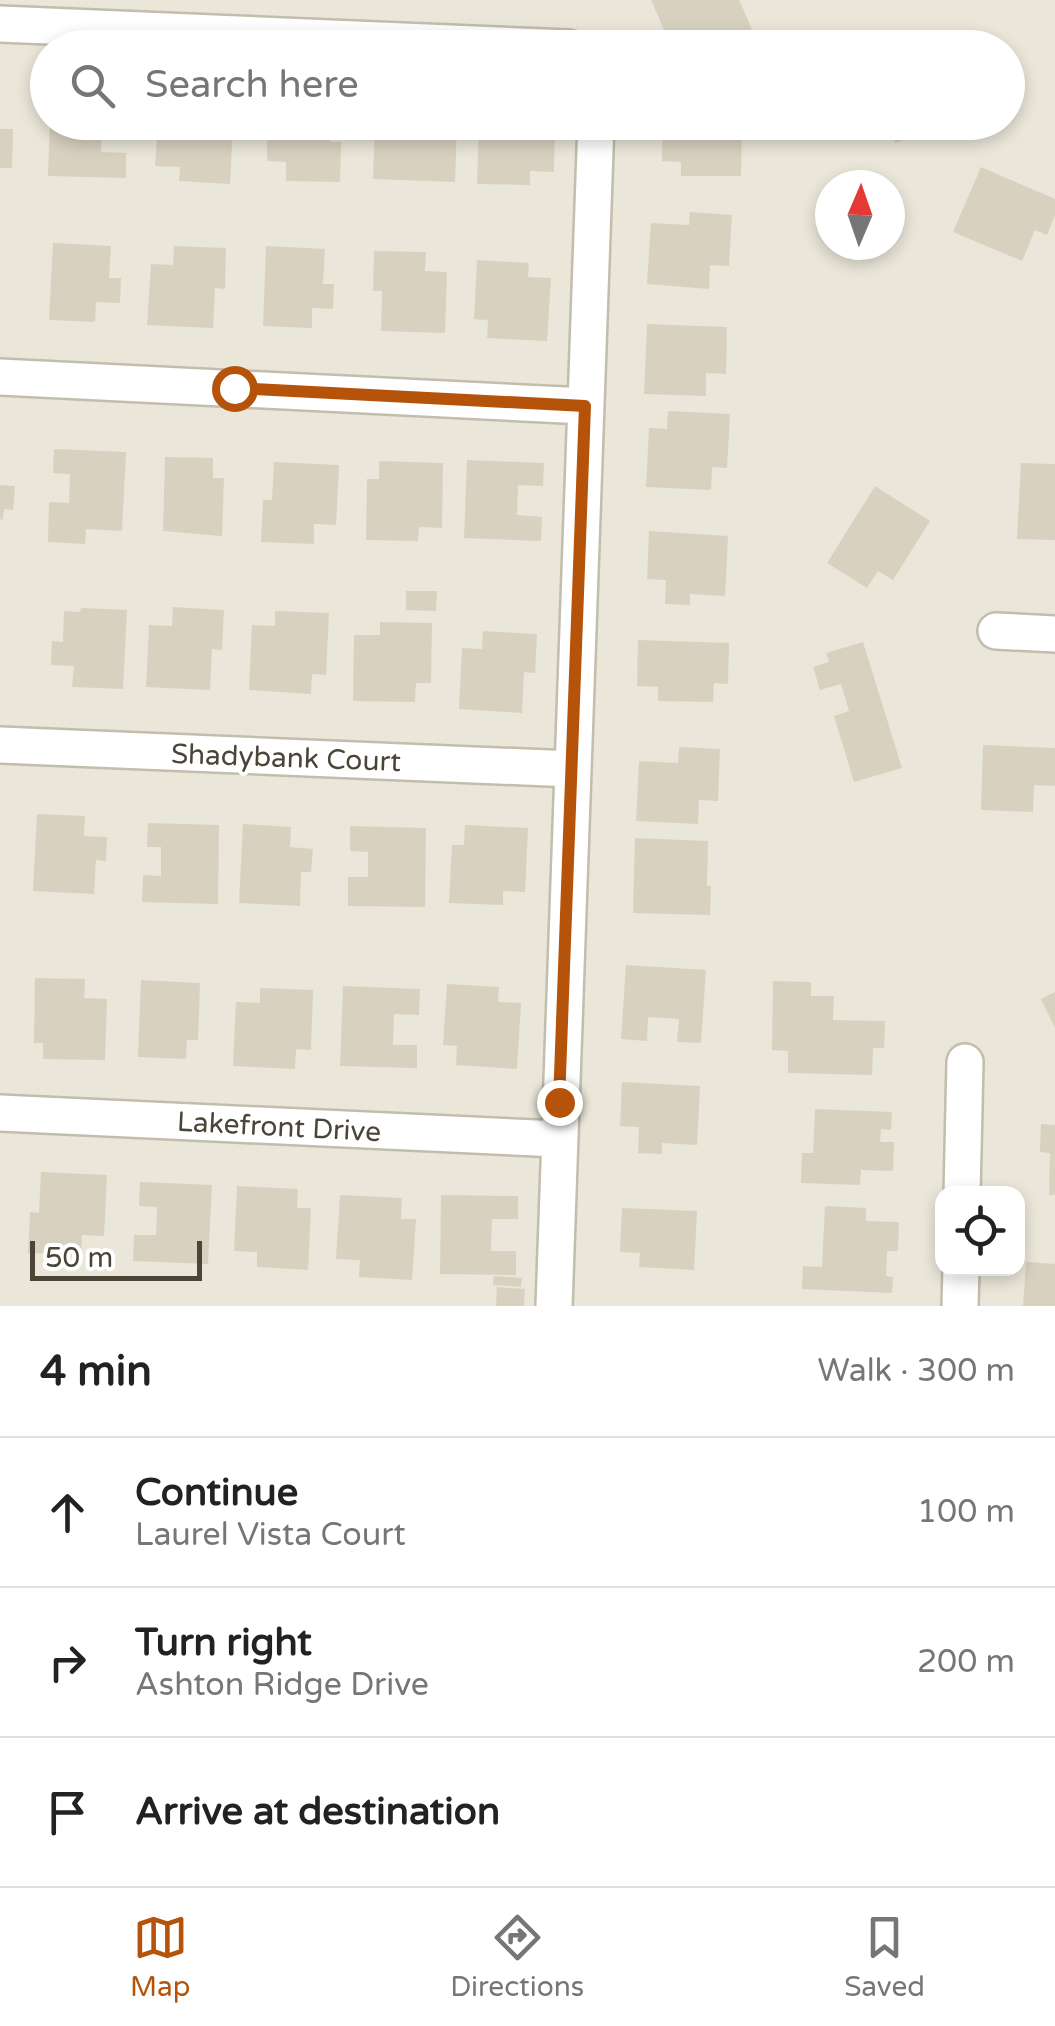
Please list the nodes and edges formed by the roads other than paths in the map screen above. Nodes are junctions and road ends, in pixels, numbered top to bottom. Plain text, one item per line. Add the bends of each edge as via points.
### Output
1 (0, 24) edge
2 (142, 30) edge
3 (595, 140) edge
4 (0, 377) edge
5 (585, 406) junction
6 (996, 630) dead end
7 (1055, 634) edge
8 (0, 744) edge
9 (572, 768) junction
10 (965, 1062) dead end
11 (0, 1113) edge
12 (558, 1139) junction
13 (962, 1186) edge
14 (960, 1276) edge
15 (554, 1306) edge
16 (960, 1306) edge

1 - 2 street
3 - 5 street
4 - 5 street
5 - 9 street
6 - 7 street
8 - 9 street, Shadybank Court
9 - 12 street
10 - 13 street
11 - 12 street, Lakefront Drive
12 - 15 street
14 - 16 street

